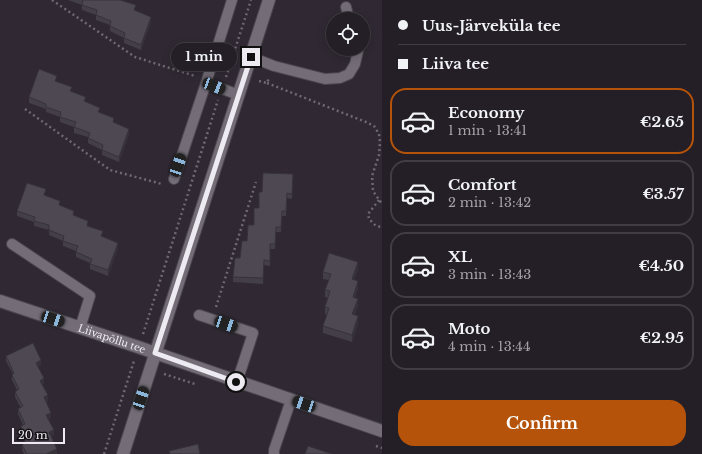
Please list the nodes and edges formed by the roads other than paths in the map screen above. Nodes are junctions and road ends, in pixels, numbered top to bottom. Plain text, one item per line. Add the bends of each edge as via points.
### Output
1 (232, 0) edge
2 (269, 0) edge
3 (346, 7) dead end
4 (347, 12) edge
5 (356, 56) edge
6 (251, 57) junction
7 (206, 81) junction
8 (239, 94) junction
9 (174, 179) road end
10 (12, 244) dead end
11 (0, 301) edge
12 (199, 315) dead end
13 (80, 328) junction
14 (155, 353) junction
15 (236, 382) junction
16 (291, 400) junction
17 (382, 431) edge
18 (123, 454) edge
19 (274, 454) edge

1 - 7 lane
2 - 6 street
3 - 4 lane
5 - 6 lane via 349,74 340,78 325,79 274,66
6 - 8 street
7 - 8 lane
7 - 9 lane
8 - 14 street
10 - 13 lane via 90,296
11 - 13 street, Liivapõllu tee
12 - 15 lane via 253,333
13 - 14 street, Liivapõllu tee
14 - 15 street, Liivapõllu tee
14 - 18 street
15 - 16 street, Liivapõllu tee
16 - 17 street, Liivapõllu tee
16 - 19 lane

